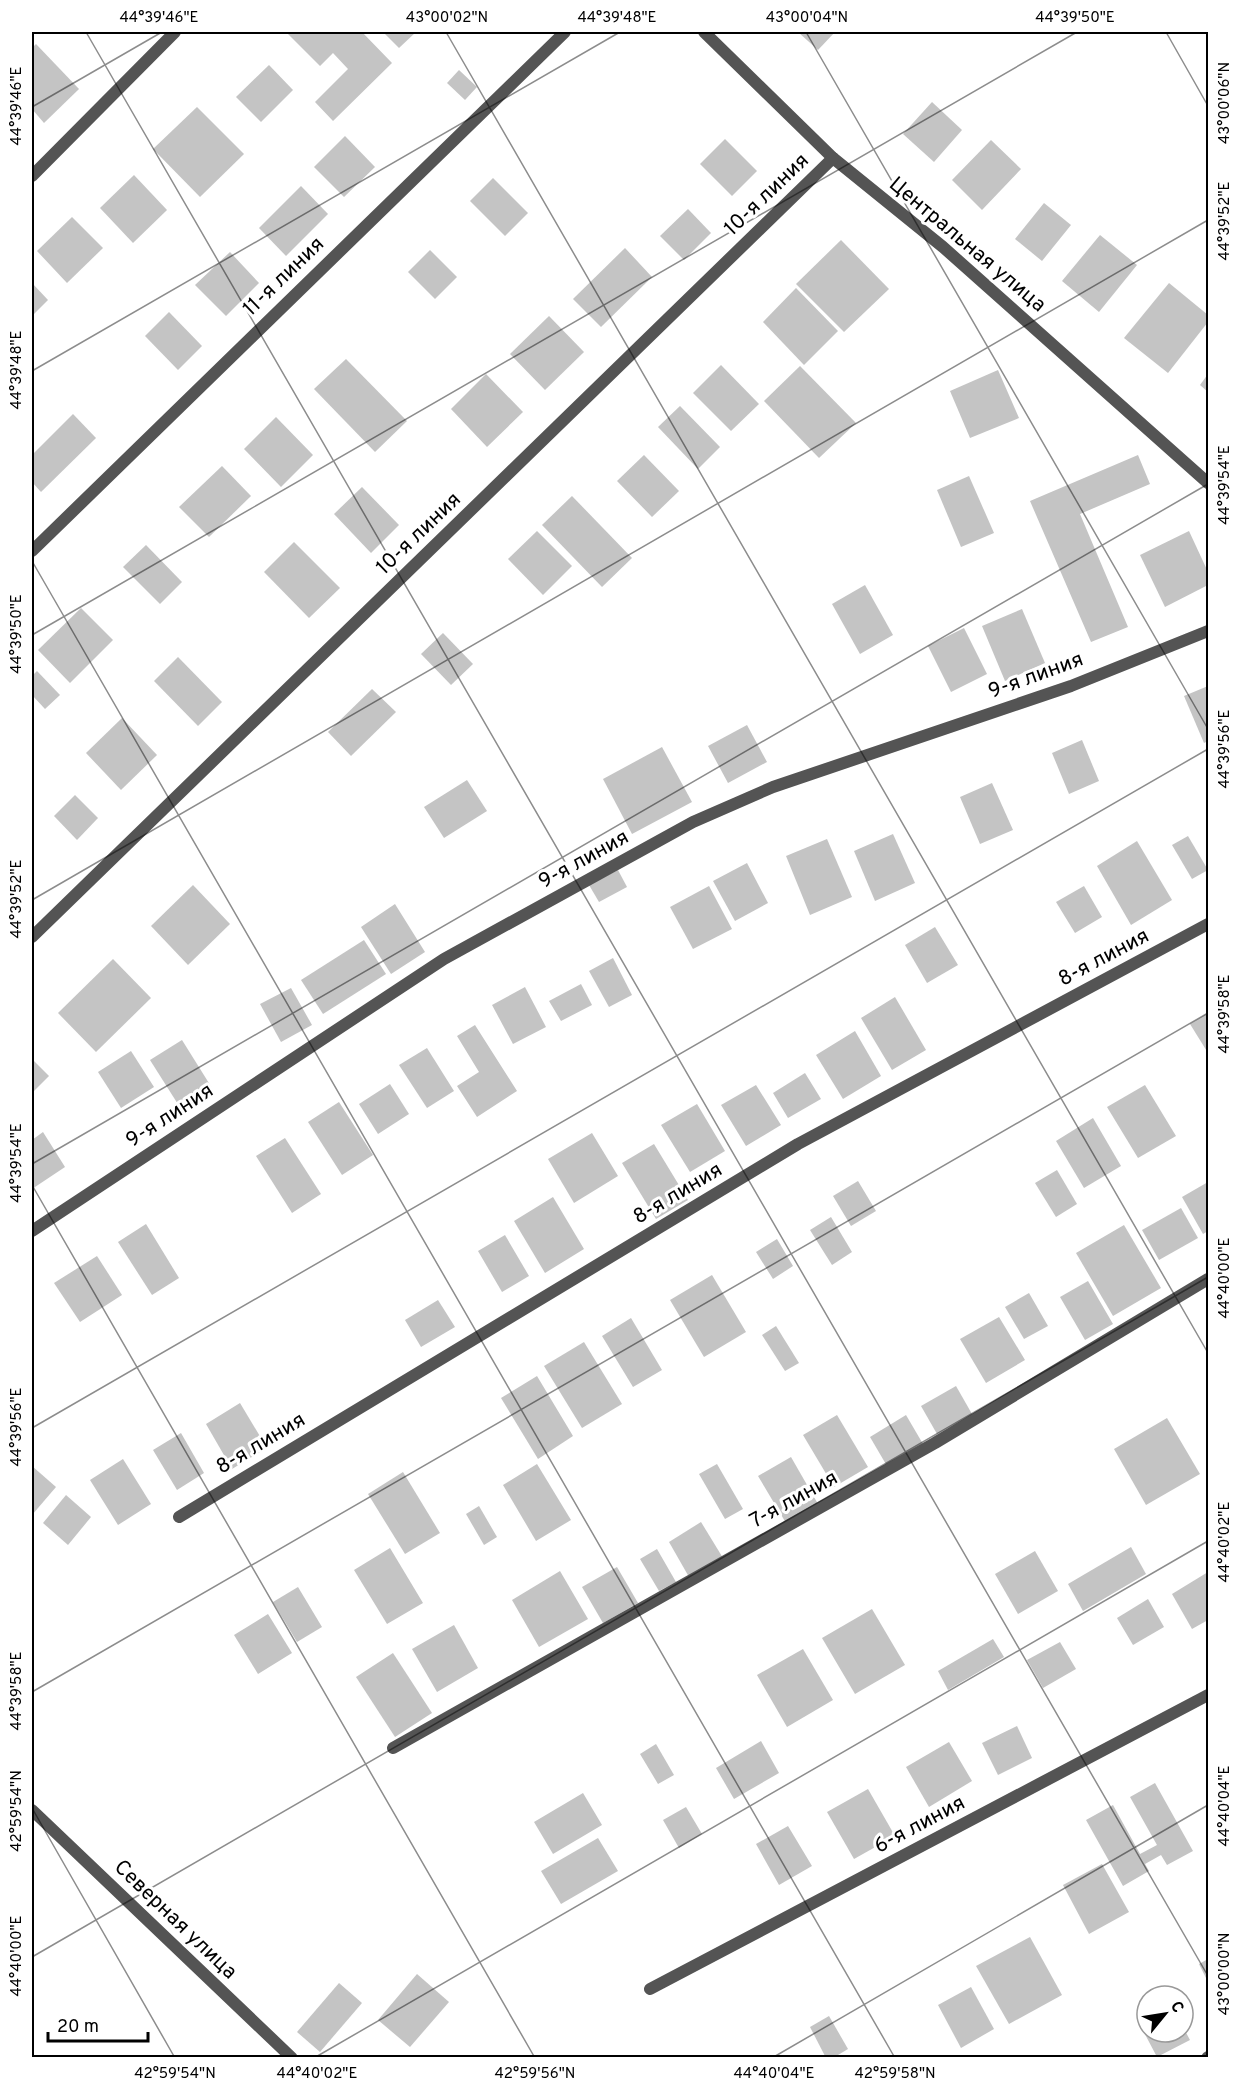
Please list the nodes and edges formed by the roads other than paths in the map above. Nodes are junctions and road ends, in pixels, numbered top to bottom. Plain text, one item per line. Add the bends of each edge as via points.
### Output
1 (175, 32) edge
2 (565, 32) edge
3 (704, 32) edge
4 (833, 158) junction
5 (32, 176) edge
6 (1209, 483) edge
7 (32, 550) edge
8 (1209, 631) edge
9 (1209, 924) edge
10 (32, 937) edge
11 (32, 1231) edge
12 (1209, 1279) edge
13 (179, 1517) dead end
14 (1209, 1695) edge
15 (393, 1748) dead end
16 (32, 1810) edge
17 (650, 1989) dead end
18 (292, 2058) edge

1 - 5 street
2 - 7 street, 11-я линия
3 - 4 street, Центральная улица
4 - 6 street, Центральная улица via 943,248
4 - 10 street, 10-я линия
8 - 11 street, 9-я линия via 1071,686 773,787 693,822 444,959
9 - 13 street, 8-я линия via 798,1144
12 - 15 street, 7-я линия via 934,1443
14 - 17 street, 6-я линия
16 - 18 street, Северная улица

